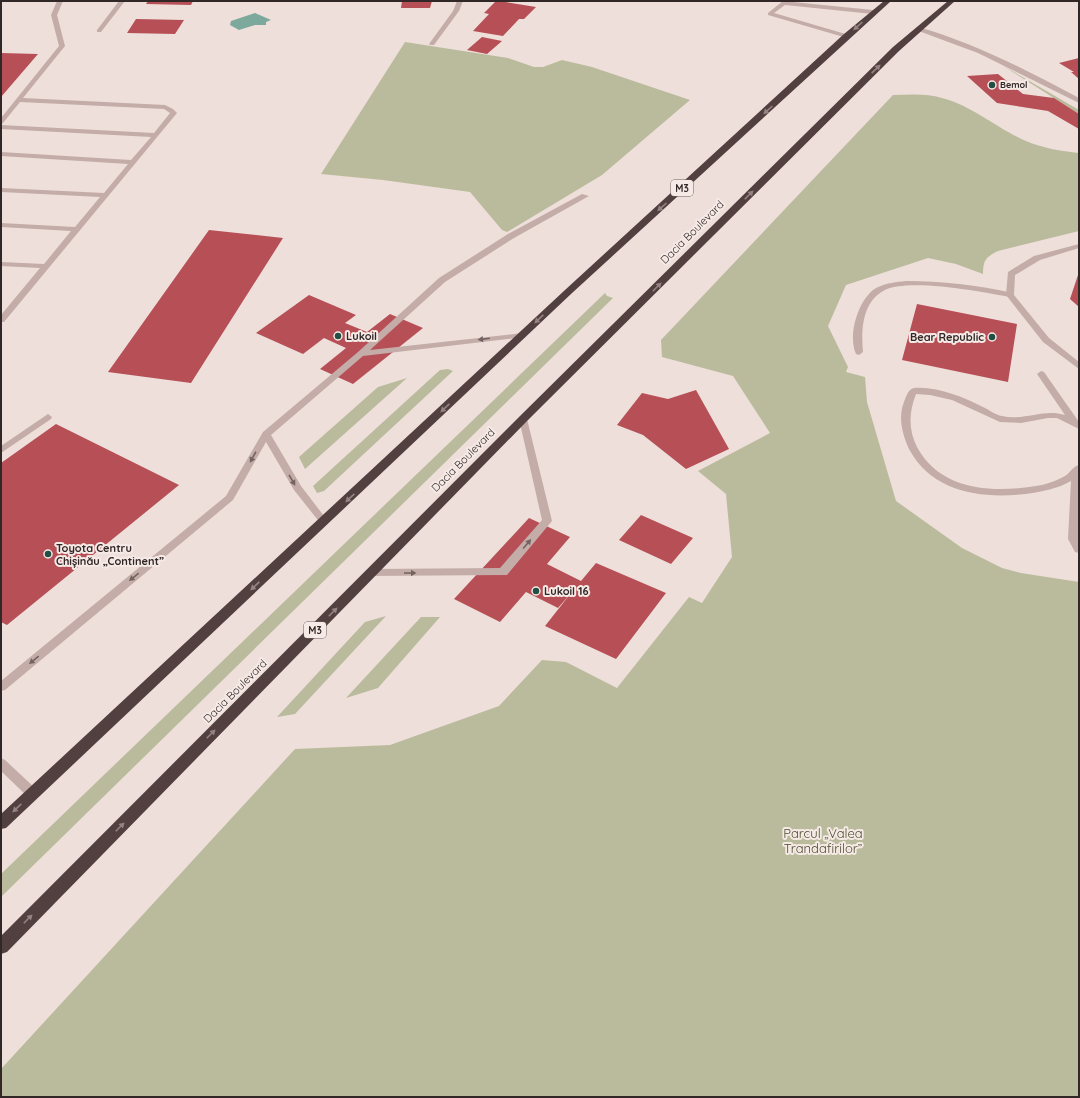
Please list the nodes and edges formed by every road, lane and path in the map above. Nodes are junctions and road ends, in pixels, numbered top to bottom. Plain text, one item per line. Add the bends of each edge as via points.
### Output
1 (60, 1) edge
2 (122, 1) edge
3 (460, 1) edge
4 (888, 1) edge
5 (952, 1) edge
6 (785, 2) edge
7 (873, 12) junction
8 (918, 28) junction
9 (99, 31) dead end
10 (847, 36) junction
11 (432, 44) dead end
12 (19, 100) junction
13 (1079, 101) edge
14 (1, 122) edge
15 (1, 127) edge
16 (155, 135) junction
17 (1, 154) edge
18 (133, 162) junction
19 (1, 190) edge
20 (106, 195) junction
21 (585, 196) dead end
22 (1, 225) edge
23 (77, 229) junction
24 (1079, 246) edge
25 (1, 264) edge
26 (46, 266) junction
27 (1010, 295) junction
28 (4, 312) edge
29 (1, 320) edge
30 (523, 335) junction
31 (859, 352) dead end
32 (361, 354) junction
33 (1079, 366) edge
34 (1041, 374) dead end
35 (48, 417) dead end
36 (523, 419) junction
37 (1077, 425) edge
38 (266, 434) junction
39 (1, 450) edge
40 (1078, 470) edge
41 (324, 522) junction
42 (1079, 549) edge
43 (372, 573) junction
44 (1, 687) edge
45 (1, 763) edge
46 (32, 793) junction
47 (1, 823) edge
48 (1, 947) edge

1 - 12 street via 54,15 62,46
2 - 9 street
3 - 11 street via 456,11
4 - 7 highway, M3
5 - 8 highway, Dacia Boulevard / M3
6 - 7 street
6 - 10 street via 770,14
7 -> 10 highway, M3
8 - 13 street via 950,38 1022,70
36 -> 8 highway, Dacia Boulevard / M3
10 -> 30 highway, M3
12 - 14 street
12 - 16 street via 165,107 174,113
15 - 16 street
16 - 18 street
17 - 18 street
18 - 20 street
19 - 20 street
20 - 23 street
21 - 32 street via 511,236 442,280
22 - 23 street
23 - 26 street
24 - 27 street via 1037,258 1011,274
25 - 26 street
26 - 28 street
27 - 31 street via 983,289 926,284 881,288 869,298 860,318 857,337
27 - 33 street via 1046,340
28 - 29 street
30 -> 32 street
30 -> 41 highway, M3
32 - 38 street
34 - 37 street
35 - 39 street
36 - 43 highway, Dacia Boulevard / M3
43 -> 36 street via 503,572 547,521
37 - 40 street via 1061,415 1022,420 1000,419 957,398 922,391 913,391 905,420 905,430 915,453 928,467 946,481 976,491 994,494 1052,486 1068,479
38 -> 41 street via 297,488
38 -> 44 street via 230,498
40 - 42 street via 1073,539
41 -> 46 highway, M3
48 -> 43 highway, Dacia Boulevard / M3
45 - 46 street
46 -> 47 highway, M3

